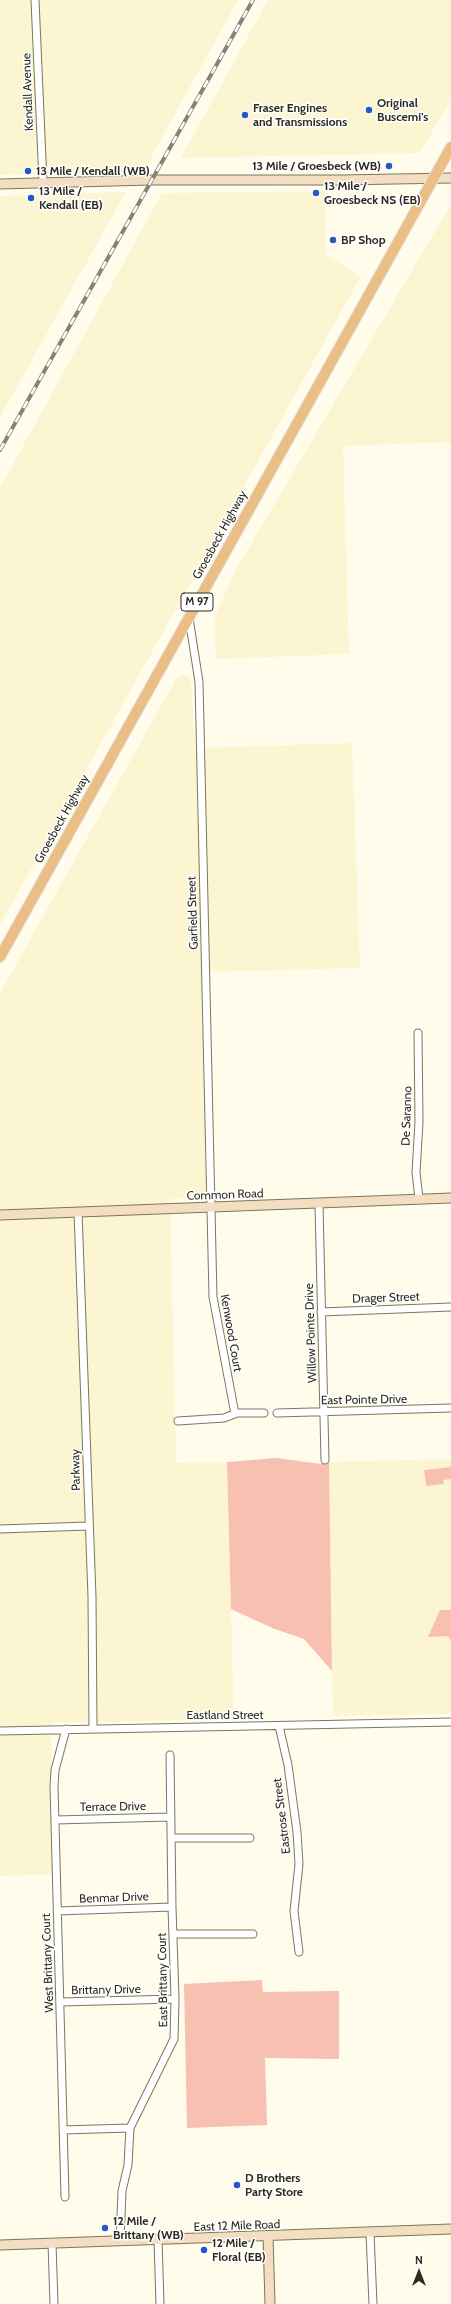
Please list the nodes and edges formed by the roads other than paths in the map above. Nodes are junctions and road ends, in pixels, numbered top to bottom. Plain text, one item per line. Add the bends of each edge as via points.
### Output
1 (35, 0) edge
2 (451, 147) edge
3 (434, 178) junction
4 (451, 178) edge
5 (43, 182) junction
6 (0, 184) edge
7 (189, 618) junction
8 (0, 957) edge
9 (418, 1033) dead end
10 (451, 1198) edge
11 (419, 1199) junction
12 (318, 1205) junction
13 (212, 1208) junction
14 (78, 1212) junction
15 (0, 1214) edge
16 (451, 1307) edge
17 (321, 1312) junction
18 (451, 1408) edge
19 (324, 1412) junction
20 (264, 1413) dead end
21 (278, 1413) dead end
22 (235, 1414) junction
23 (178, 1421) dead end
24 (325, 1460) dead end
25 (88, 1526) junction
26 (0, 1529) edge
27 (451, 1722) edge
28 (279, 1726) junction
29 (93, 1728) junction
30 (66, 1729) junction
31 (0, 1731) edge
32 (170, 1754) dead end
33 (171, 1817) junction
34 (55, 1820) junction
35 (171, 1838) junction
36 (250, 1838) dead end
37 (172, 1907) junction
38 (57, 1911) junction
39 (174, 1934) junction
40 (253, 1934) dead end
41 (299, 1952) dead end
42 (175, 1999) junction
43 (61, 2002) junction
44 (130, 2128) junction
45 (63, 2130) junction
46 (65, 2197) dead end
47 (451, 2229) edge
48 (370, 2233) junction
49 (268, 2236) junction
50 (158, 2240) junction
51 (120, 2242) junction
52 (52, 2243) junction
53 (0, 2245) edge
54 (54, 2304) edge
55 (160, 2304) edge
56 (270, 2304) edge
57 (373, 2304) edge

1 - 5 street, Kendall Avenue
2 - 3 main road, Groesbeck Highway / M 97
3 - 4 main road
3 - 5 main road
3 - 7 main road, Groesbeck Highway / M 97
5 - 6 main road
7 - 8 main road, Groesbeck Highway / M 97
7 - 13 street, Garfield Street via 199,682
9 - 11 street, De Saranno via 420,1122 416,1172
10 - 11 main road, Common Road
11 - 12 main road, Common Road
12 - 13 main road, Common Road
12 - 17 street, Willow Pointe Drive
13 - 14 main road, Common Road
13 - 22 street, Kenwood Court via 213,1297
14 - 15 main road, Common Road
14 - 25 street, Parkway
16 - 17 street, Drager Street
17 - 19 street, Willow Pointe Drive
18 - 19 street, East Pointe Drive
19 - 21 street, East Pointe Drive
19 - 24 street, Willow Pointe Drive
20 - 22 street
22 - 23 street via 224,1418
25 - 26 street
25 - 29 street, Parkway via 92,1597
27 - 28 street, Eastland Street
28 - 29 street, Eastland Street
28 - 41 street, Eastrose Street via 288,1765 297,1832 298,1864 294,1911
29 - 30 street, Eastland Street
30 - 31 street, Eastland Street
30 - 34 street, West Brittany Court via 55,1770
32 - 33 street, East Brittany Court
33 - 34 street, Terrace Drive
33 - 35 street, East Brittany Court
34 - 38 street, West Brittany Court
35 - 36 street
35 - 37 street, East Brittany Court
37 - 38 street, Benmar Drive
37 - 39 street, East Brittany Court
38 - 43 street, West Brittany Court
39 - 40 street
39 - 42 street, East Brittany Court
42 - 43 street, Brittany Drive
42 - 44 street, East Brittany Court via 174,2039
43 - 45 street, West Brittany Court
44 - 45 street
44 - 51 street, East Brittany Court via 128,2165 122,2191
45 - 46 street, West Brittany Court
47 - 48 main road, East 12 Mile Road
48 - 49 main road, East 12 Mile Road
48 - 57 street
49 - 50 main road, East 12 Mile Road
49 - 56 main road
50 - 51 main road, East 12 Mile Road
50 - 55 street
51 - 52 main road, East 12 Mile Road
52 - 53 main road, East 12 Mile Road
52 - 54 street

